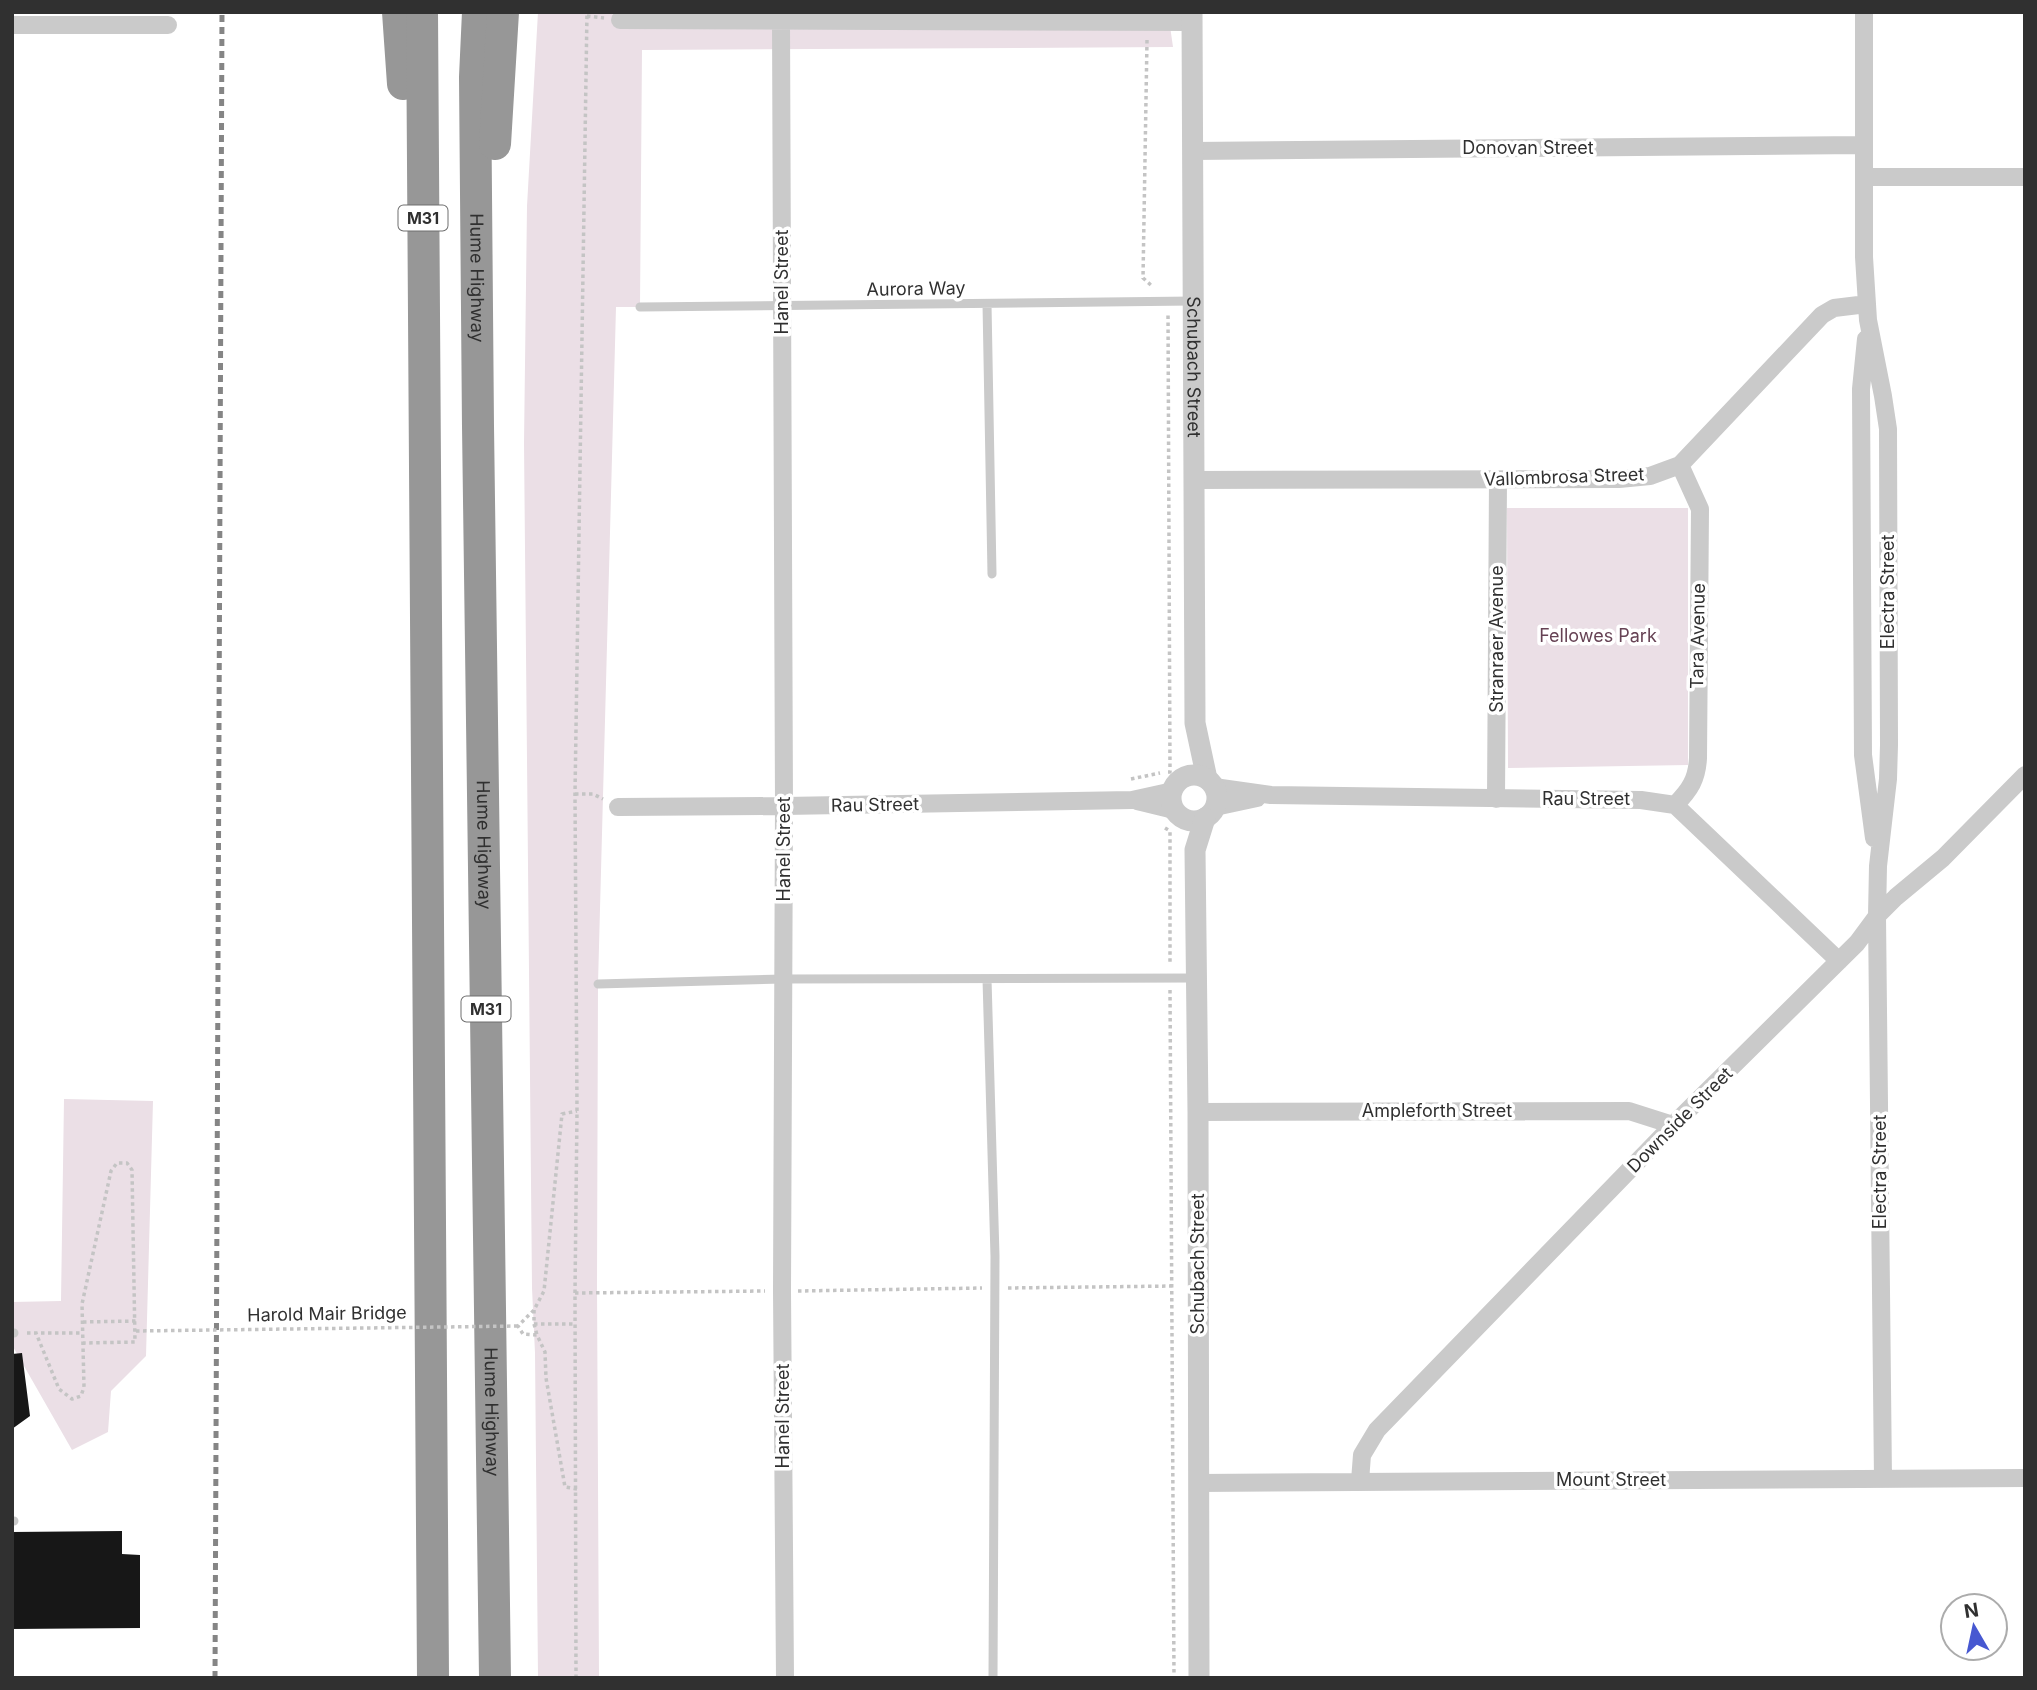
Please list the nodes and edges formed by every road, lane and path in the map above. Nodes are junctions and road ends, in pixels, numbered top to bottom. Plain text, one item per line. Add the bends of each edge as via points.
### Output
1 (398, 12) edge
2 (422, 12) edge
3 (478, 12) edge
4 (503, 12) edge
5 (587, 12) edge
6 (1864, 12) edge
7 (900, 16) edge
8 (824, 17) edge
9 (1192, 17) edge
10 (170, 18) edge
11 (620, 20) dead end
12 (781, 21) junction
13 (1148, 22) junction
14 (12, 25) edge
15 (1863, 145) junction
16 (1194, 151) junction
17 (1864, 177) junction
18 (2025, 177) edge
19 (1193, 301) junction
20 (1168, 302) junction
21 (987, 304) junction
22 (783, 306) junction
23 (640, 307) dead end
24 (1867, 312) junction
25 (477, 339) junction
26 (425, 424) junction
27 (1680, 465) junction
28 (1194, 480) junction
29 (1498, 480) junction
30 (992, 574) dead end
31 (1195, 723) junction
32 (2025, 775) edge
33 (1131, 779) dead end
34 (575, 794) junction
35 (1210, 798) junction
36 (1496, 799) junction
37 (1174, 804) junction
38 (1675, 805) junction
39 (784, 806) junction
40 (618, 807) joint
41 (1195, 850) junction
42 (1878, 866) junction
43 (1877, 916) junction
44 (1839, 961) junction
45 (1170, 978) junction
46 (1197, 978) junction
47 (783, 979) junction
48 (987, 979) junction
49 (598, 984) dead end
50 (577, 1111) junction
51 (1198, 1112) junction
52 (1674, 1125) junction
53 (1173, 1286) junction
54 (1198, 1287) junction
55 (993, 1288) junction
56 (534, 1310) junction
57 (136, 1321) junction
58 (83, 1322) junction
59 (534, 1324) junction
60 (575, 1324) junction
61 (518, 1326) junction
62 (136, 1331) junction
63 (13, 1333) edge
64 (36, 1333) dead end
65 (83, 1333) junction
66 (537, 1335) junction
67 (83, 1343) junction
68 (2025, 1478) edge
69 (1883, 1479) junction
70 (1360, 1481) junction
71 (1198, 1483) junction
72 (577, 1489) junction
73 (433, 1678) edge
74 (495, 1678) edge
75 (576, 1678) edge
76 (785, 1678) edge
77 (993, 1678) edge
78 (1174, 1678) edge
79 (1199, 1678) edge

1 - 26 highway
2 - 26 highway, M31
3 - 25 highway, Hume Highway / M31
4 - 25 highway
5 - 34 path
6 - 15 street, Electra Street
7 - 8 street
7 - 13 street
8 - 12 street
9 - 13 street
9 - 16 street, Schubach Street
10 - 14 street
11 - 12 street
12 - 22 street, Hanel Street
13 - 20 path via 1143,278
15 - 16 street, Donovan Street
15 - 17 street, Electra Street
16 - 19 street, Schubach Street
17 - 18 street
17 - 24 street, Electra Street
19 - 20 lane, Aurora Way
19 - 28 street, Schubach Street
20 - 21 lane, Aurora Way
20 - 33 path via 1170,772
21 - 22 lane, Aurora Way
21 - 30 lane
22 - 23 lane, Aurora Way
22 - 39 street, Hanel Street
24 - 27 street, Vallombrosa Street via 1834,308 1822,315
24 - 42 street, Electra Street via 1861,389 1863,755
24 - 42 street, Electra Street via 1888,429 1889,745
25 - 74 highway, Hume Highway / M31
26 - 73 highway, M31
27 - 29 street, Vallombrosa Street via 1650,476 1619,479
27 - 38 street, Tara Avenue via 1700,509 1698,758 1694,784
28 - 29 street, Vallombrosa Street
28 - 31 street, Schubach Street
29 - 36 street, Stranraer Avenue
31 - 35 street, Schubach Street
31 - 37 street, Schubach Street
32 - 43 street, Downside Street via 1943,858
34 - 40 path via 593,794
34 - 50 path
35 - 36 street, Rau Street
35 - 37 street via 1194,821
35 - 37 street via 1198,775 1191,775
35 - 41 street, Schubach Street
36 - 38 street, Rau Street via 1641,800
37 - 39 street, Rau Street via 1132,800
37 - 41 street, Schubach Street
37 - 45 path
38 - 44 street
39 - 40 street, Rau Street
39 - 47 street, Hanel Street
41 - 46 street, Schubach Street
42 - 43 street, Electra Street
43 - 44 street, Downside Street
43 - 69 street, Electra Street
44 - 52 street, Downside Street
45 - 46 lane
45 - 48 lane
45 - 53 path
46 - 51 street, Schubach Street
47 - 48 lane
47 - 49 lane
47 - 76 street, Hanel Street
48 - 55 lane
50 - 56 path via 562,1114 544,1291
50 - 60 path
51 - 52 street, Ampleforth Street via 1629,1111
51 - 54 street, Schubach Street
52 - 70 street, Downside Street via 1377,1430 1362,1455
53 - 54 path
53 - 55 path
53 - 78 path
54 - 71 street, Schubach Street
55 - 77 lane
56 - 59 path
56 - 61 path
57 - 58 path
57 - 58 path via 132,1170 127,1163 117,1163 111,1171 82,1304
57 - 62 path
58 - 65 path
59 - 60 path
59 - 66 path
60 - 72 path
61 - 62 path, Harold Mair Bridge, bridge
61 - 66 path via 523,1334
62 - 67 path via 135,1342
63 - 65 path
64 - 67 path via 59,1389 72,1399 81,1396 84,1387
65 - 67 path
66 - 72 path via 545,1352 565,1487
68 - 69 street, Mount Street
69 - 70 street, Mount Street
70 - 71 street, Mount Street
71 - 79 street, Schubach Street
72 - 75 path

